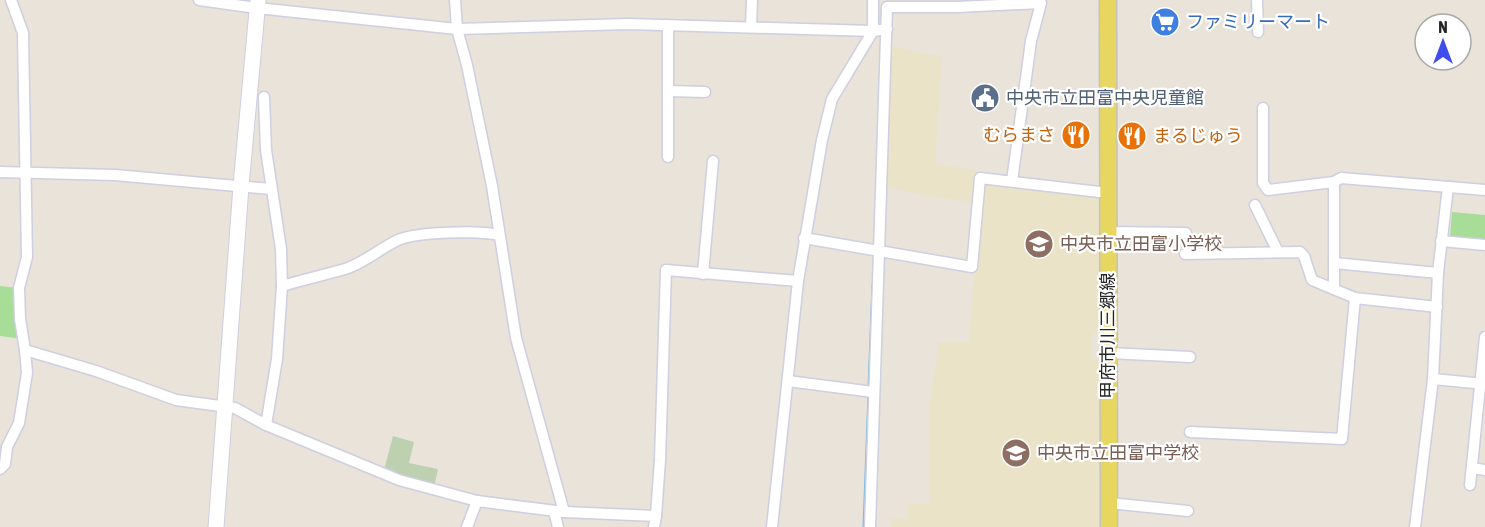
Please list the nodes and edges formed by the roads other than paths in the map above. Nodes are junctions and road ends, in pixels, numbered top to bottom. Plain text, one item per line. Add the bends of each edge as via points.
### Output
1 (10, 0) edge
2 (199, 0) edge
3 (455, 0) edge
4 (752, 0) edge
5 (873, 0) edge
6 (1108, 0) edge
7 (1257, 0) edge
8 (257, 4) edge
9 (887, 4) edge
10 (668, 25) junction
11 (751, 27) junction
12 (457, 29) junction
13 (881, 30) junction
14 (1258, 32) dead end
15 (668, 91) junction
16 (705, 92) dead end
17 (264, 97) dead end
18 (1263, 108) dead end
19 (668, 157) dead end
20 (713, 161) dead end
21 (0, 172) edge
22 (27, 172) junction
23 (1012, 181) junction
24 (1334, 182) junction
25 (241, 186) junction
26 (1448, 187) junction
27 (271, 189) junction
28 (1485, 190) edge
29 (1108, 193) junction
30 (1255, 205) dead end
31 (1108, 232) junction
32 (1186, 233) dead end
33 (499, 235) junction
34 (804, 238) junction
35 (1441, 241) junction
36 (1485, 245) edge
37 (875, 250) junction
38 (1278, 252) junction
39 (1185, 254) dead end
40 (1334, 263) junction
41 (1438, 273) junction
42 (703, 274) junction
43 (798, 281) junction
44 (282, 286) junction
45 (1334, 289) junction
46 (1355, 298) junction
47 (1437, 307) junction
48 (1485, 337) edge
49 (25, 350) junction
50 (1109, 353) junction
51 (1190, 357) dead end
52 (1433, 379) junction
53 (788, 381) junction
54 (1483, 384) edge
55 (870, 392) junction
56 (225, 406) junction
57 (266, 425) junction
58 (1190, 432) dead end
59 (0, 468) edge
60 (1473, 468) junction
61 (1485, 470) edge
62 (1470, 485) dead end
63 (477, 501) junction
64 (1109, 503) junction
65 (1188, 511) dead end
66 (559, 512) junction
67 (655, 522) edge
68 (867, 526) edge
69 (216, 527) edge
70 (467, 527) edge
71 (558, 527) edge
72 (772, 527) edge
73 (1109, 527) edge
74 (1414, 527) edge

1 - 22 street via 23,33
2 - 8 street
3 - 12 street
4 - 11 street
5 - 13 street
6 - 29 main road, 甲府市川三郷線
7 - 14 street
8 - 12 street
8 - 25 street
9 - 13 street
9 - 23 street via 1041,3 1031,41
10 - 11 street
10 - 12 street
10 - 15 street
11 - 13 street
12 - 33 street
13 - 34 street via 832,99
13 - 37 street
15 - 16 street
15 - 19 street
17 - 27 street
18 - 24 street via 1263,183 1268,190
20 - 42 street
21 - 22 street
22 - 25 street
22 - 49 street via 27,257 19,288
23 - 29 street
23 - 37 street via 980,178 972,267
24 - 26 street via 1341,178
24 - 40 street
25 - 27 street
25 - 56 street
26 - 28 street
26 - 35 street
27 - 44 street via 281,249
29 - 31 main road, 甲府市川三郷線
30 - 38 street
31 - 32 street
31 - 50 main road, 甲府市川三郷線
33 - 44 street via 478,232 411,236 345,269
33 - 66 street via 516,338
34 - 37 street
34 - 43 street
35 - 36 street
35 - 41 street
37 - 55 street
38 - 39 street
38 - 45 street via 1299,252 1312,280
40 - 41 street
40 - 45 street
41 - 47 street
42 - 43 street
42 - 67 street via 666,270
43 - 53 street
44 - 57 street via 277,359
45 - 46 street
46 - 47 street
46 - 58 street via 1342,439
47 - 52 street
48 - 54 street
49 - 56 street via 176,400
49 - 59 street via 27,374 19,423 7,447 5,464
50 - 51 street
50 - 64 main road, 甲府市川三郷線
52 - 54 street
52 - 74 street
53 - 55 street
53 - 72 street
54 - 60 street
55 - 68 street
56 - 57 street
56 - 69 street
57 - 63 street via 399,480
60 - 61 street
60 - 62 street
63 - 66 street
63 - 70 street
64 - 65 street
64 - 73 main road, 甲府市川三郷線
66 - 67 street
66 - 71 street

